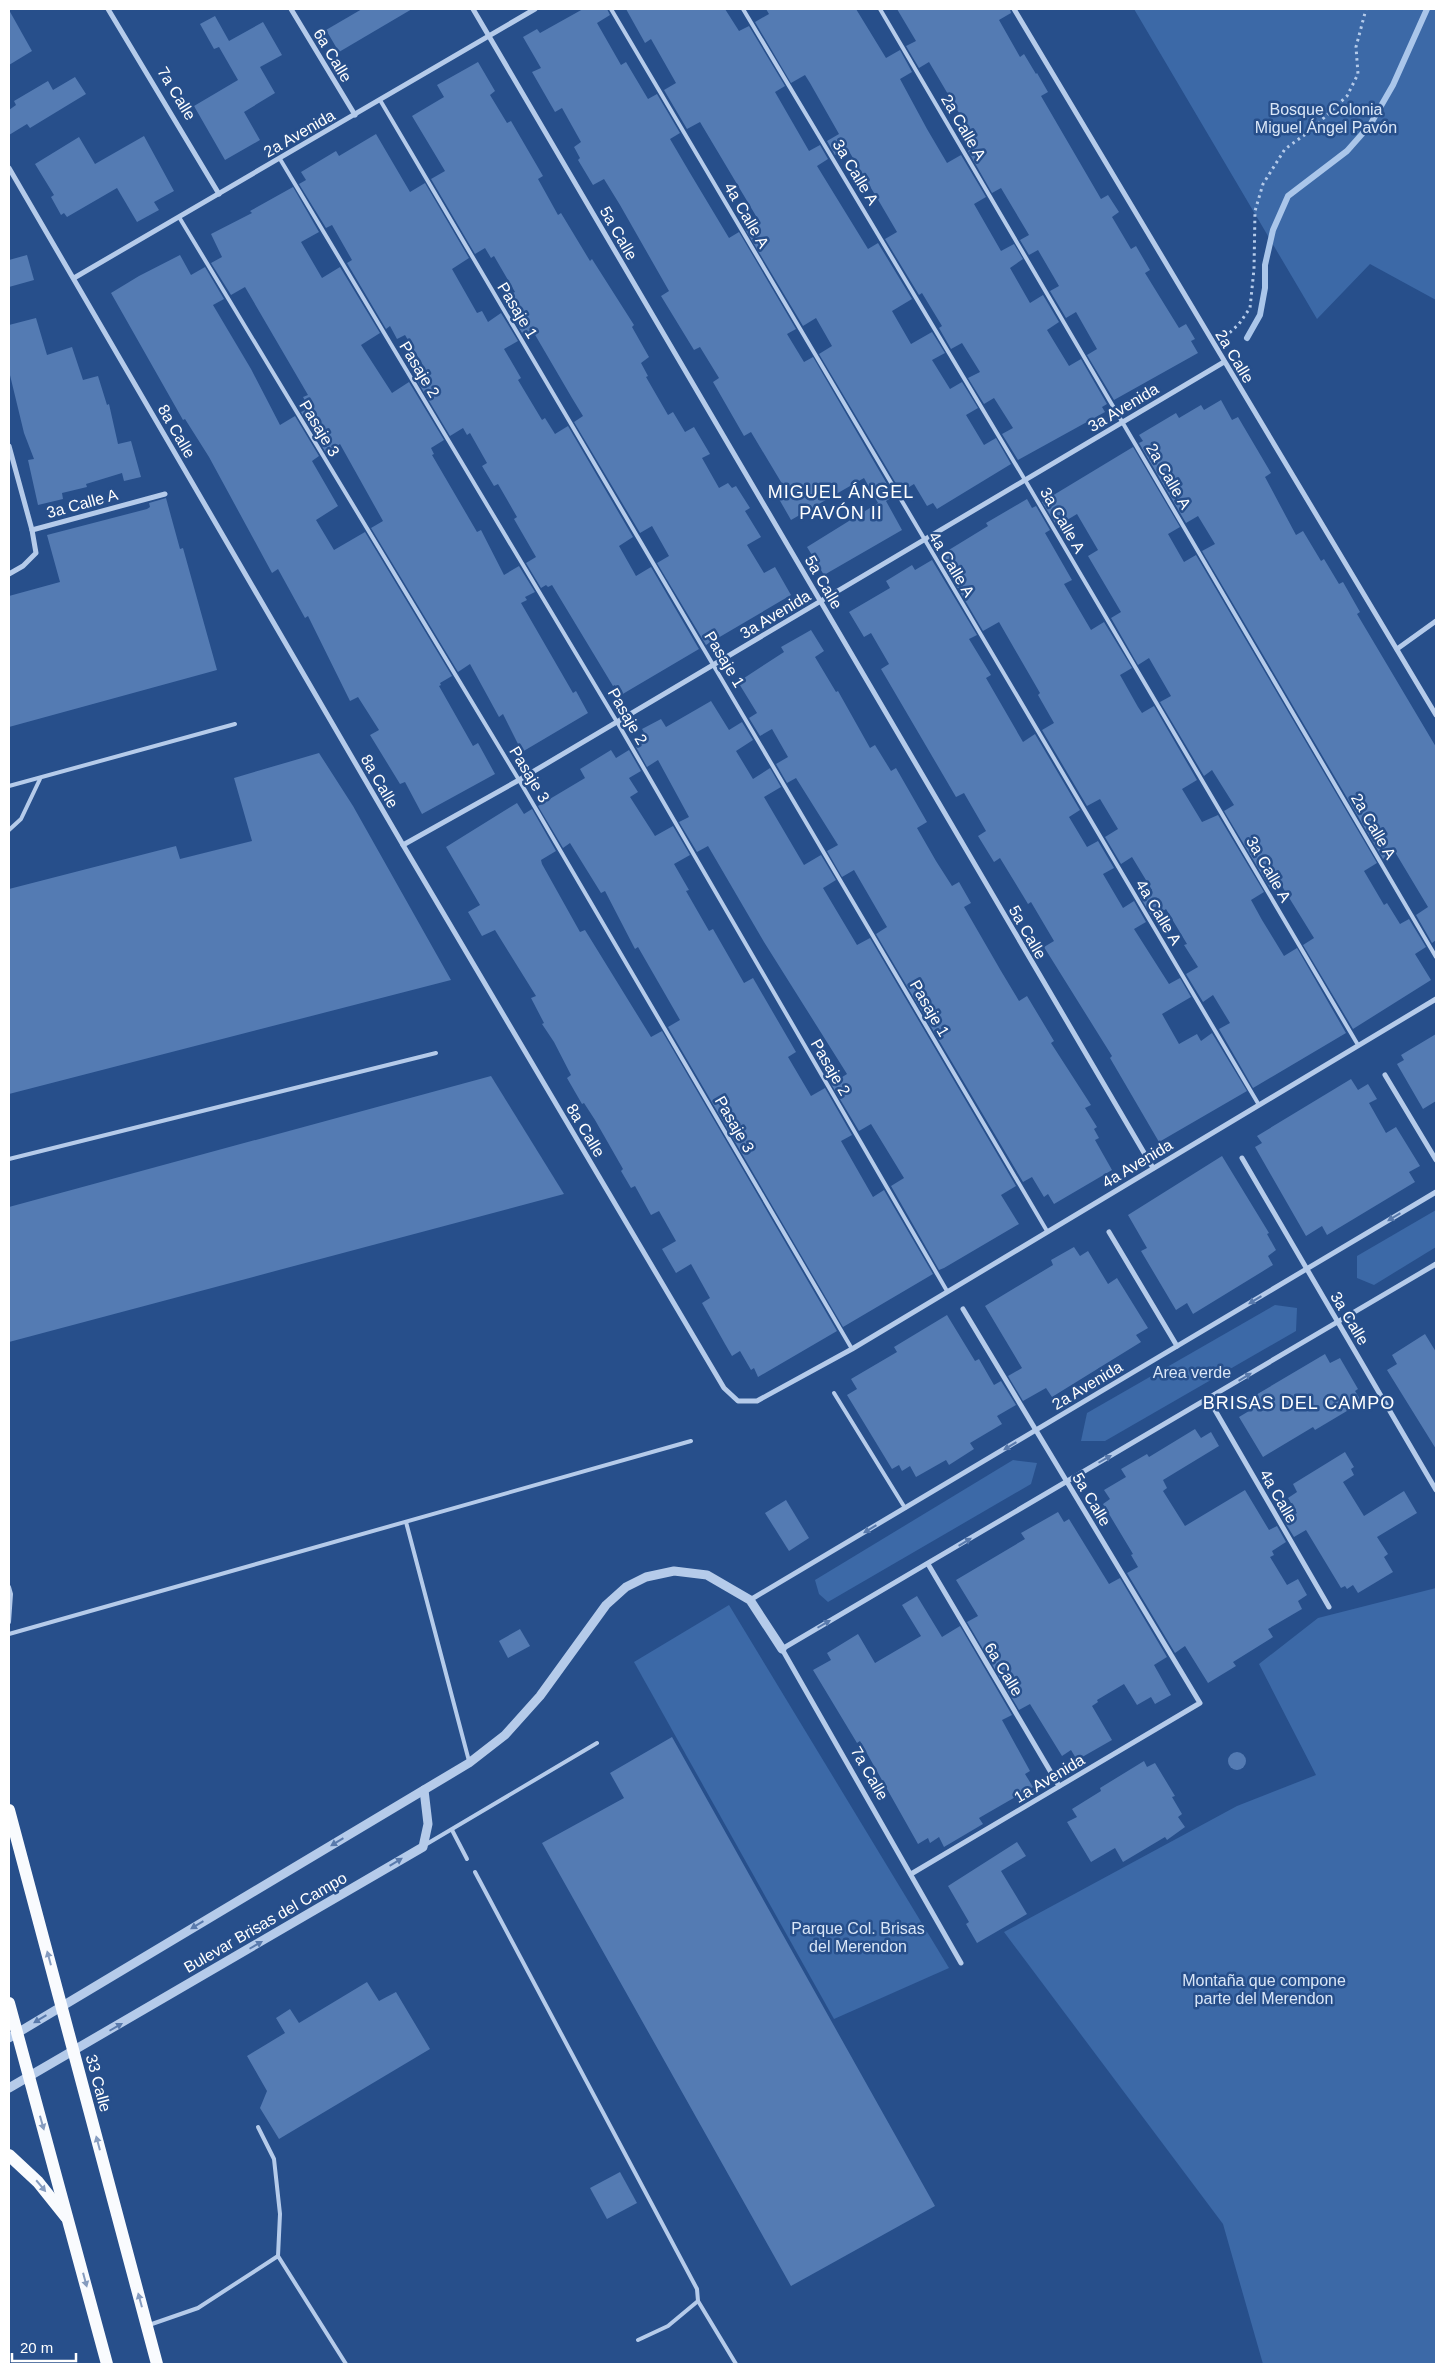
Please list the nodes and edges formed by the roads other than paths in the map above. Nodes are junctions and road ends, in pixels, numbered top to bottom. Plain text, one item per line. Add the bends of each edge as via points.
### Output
1 (108, 9) edge
2 (291, 9) edge
3 (473, 9) edge
4 (535, 9) edge
5 (611, 9) edge
6 (744, 9) edge
7 (880, 9) edge
8 (1014, 9) edge
9 (489, 36) junction
10 (380, 100) junction
11 (354, 114) junction
12 (280, 159) junction
13 (9, 168) edge
14 (220, 194) junction
15 (179, 218) junction
16 (74, 278) junction
17 (1224, 362) junction
18 (1122, 422) junction
19 (9, 446) edge
20 (1025, 480) junction
21 (165, 494) dead end
22 (32, 530) junction
23 (924, 540) junction
24 (9, 574) edge
25 (820, 601) junction
26 (1436, 621) edge
27 (1397, 649) junction
28 (713, 664) junction
29 (1436, 715) edge
30 (617, 722) junction
31 (235, 724) dead end
32 (40, 778) junction
33 (519, 780) junction
34 (9, 786) edge
35 (9, 830) edge
36 (403, 845) junction
37 (1436, 957) edge
38 (1436, 999) edge
39 (1358, 1045) junction
40 (436, 1053) dead end
41 (1385, 1076) dead end
42 (1259, 1105) junction
43 (1242, 1158) dead end
44 (9, 1159) edge
45 (1436, 1160) edge
46 (1153, 1168) junction
47 (1436, 1192) edge
48 (1047, 1231) junction
49 (1109, 1232) dead end
50 (1436, 1264) edge
51 (1306, 1269) junction
52 (947, 1291) junction
53 (963, 1309) dead end
54 (1338, 1322) junction
55 (1177, 1346) junction
56 (852, 1348) junction
57 (834, 1393) dead end
58 (1208, 1398) junction
59 (738, 1401) joint
60 (1036, 1430) junction
61 (690, 1442) dead end
62 (1067, 1481) junction
63 (1436, 1490) edge
64 (904, 1508) junction
65 (406, 1522) junction
66 (928, 1564) junction
67 (9, 1587) edge
68 (750, 1600) junction
69 (1329, 1607) dead end
70 (9, 1622) edge
71 (9, 1634) edge
72 (782, 1648) junction
73 (1200, 1703) joint
74 (598, 1742) dead end
75 (469, 1763) junction
76 (1059, 1786) junction
77 (424, 1790) junction
78 (9, 1810) edge
79 (452, 1830) junction
80 (423, 1846) junction
81 (467, 1859) dead end
82 (474, 1872) dead end
83 (911, 1874) junction
84 (961, 1963) dead end
85 (9, 2003) edge
86 (62, 2005) junction
87 (13, 2035) edge
88 (74, 2051) junction
89 (29, 2076) junction
90 (9, 2088) edge
91 (258, 2128) dead end
92 (9, 2155) edge
93 (70, 2222) junction
94 (278, 2256) junction
95 (698, 2301) junction
96 (147, 2325) junction
97 (638, 2340) dead end
98 (107, 2364) edge
99 (157, 2364) edge
100 (346, 2364) edge
101 (736, 2364) edge

1 - 14 street, 7a Calle
2 - 11 street, 6a Calle
3 - 9 street, 5a Calle
4 - 9 street, 2a Avenida
5 - 23 lane, 4a Calle A
6 - 20 lane, 3a Calle A
7 - 18 lane, 2a Calle A
8 - 17 street, 2a Calle
9 - 10 street, 2a Avenida
9 - 25 street, 5a Calle
10 - 11 street, 2a Avenida
10 - 28 lane, Pasaje 1
11 - 12 street, 2a Avenida
12 - 14 street, 2a Avenida
12 - 30 lane, Pasaje 2
13 - 16 street, 8a Calle
14 - 15 street, 2a Avenida
15 - 16 street, 2a Avenida
15 - 33 lane, Pasaje 3
16 - 36 street, 8a Calle
17 - 18 street, 3a Avenida
17 - 27 street, 2a Calle
18 - 20 street, 3a Avenida
18 - 37 lane, 2a Calle A
19 - 22 street
20 - 23 street, 3a Avenida
20 - 39 lane, 3a Calle A
21 - 22 street, 3a Calle A
22 - 24 street, 3a Calle A via 36,553 24,566
23 - 25 street, 3a Avenida
23 - 42 lane, 4a Calle A
25 - 28 street, 3a Avenida
25 - 46 street, 5a Calle
26 - 27 street
27 - 29 street, 2a Calle
28 - 30 street, 3a Avenida
28 - 48 lane, Pasaje 1
30 - 33 street, 3a Avenida
30 - 52 lane, Pasaje 2
31 - 32 lane
32 - 34 lane
32 - 35 lane via 21,819
33 - 36 street, 3a Avenida
33 - 56 lane, Pasaje 3
36 - 59 street, 8a Calle via 724,1388
38 - 39 street, 4a Avenida
39 - 42 street, 4a Avenida
40 - 44 lane
41 - 45 street
42 - 46 street, 4a Avenida
43 - 51 street, 3a Calle
46 - 48 street, 4a Avenida
47 -> 51 street, 2a Avenida
48 - 52 street, 4a Avenida
49 - 55 street
50 - 54 street
51 - 54 street, 3a Calle
51 -> 55 street, 2a Avenida
52 - 56 street, 4a Avenida
53 - 60 street, 5a Calle
58 -> 54 street
54 - 63 street, 3a Calle
55 - 60 street, 2a Avenida
56 - 59 street, 4a Avenida via 758,1401
57 - 64 lane
62 -> 58 street
58 - 69 street, 4a Calle
60 - 62 street, 5a Calle
60 -> 64 street, 2a Avenida
61 - 65 lane
66 -> 62 street
62 - 73 street, 5a Calle
64 -> 68 street, 2a Avenida
65 - 71 lane
65 - 75 lane
72 -> 66 street
66 - 76 street, 6a Calle
67 - 70 lane
68 - 72 street, 7a Calle
68 - 75 street, Bulevar Brisas del Campo via 707,1575 674,1571 646,1577 626,1587 606,1605 540,1696 505,1735
72 - 83 street, 7a Calle
73 - 76 street, 1a Avenida
74 - 79 lane
75 - 77 street, Bulevar Brisas del Campo
76 - 83 street, 1a Avenida
77 - 80 street via 428,1824
77 -> 86 street, Bulevar Brisas del Campo
86 -> 78 main road, 33 Calle
79 - 80 lane
79 - 81 lane
88 -> 80 street, Bulevar Brisas del Campo
82 - 95 lane via 697,2290
83 - 84 street, 7a Calle
85 - 87 main road
86 -> 87 street, Bulevar Brisas del Campo
86 - 88 main road, 33 Calle
87 - 89 main road
88 - 89 street, Bulevar Brisas del Campo
96 -> 88 main road, 33 Calle
89 - 90 street, Bulevar Brisas del Campo
89 -> 93 main road
91 - 94 lane via 274,2159 280,2214
92 -> 93 main road via 38,2182
93 -> 98 main road
94 - 96 lane via 198,2308
94 - 100 lane
95 - 97 lane via 668,2326
95 - 101 lane
96 - 99 main road, 33 Calle

